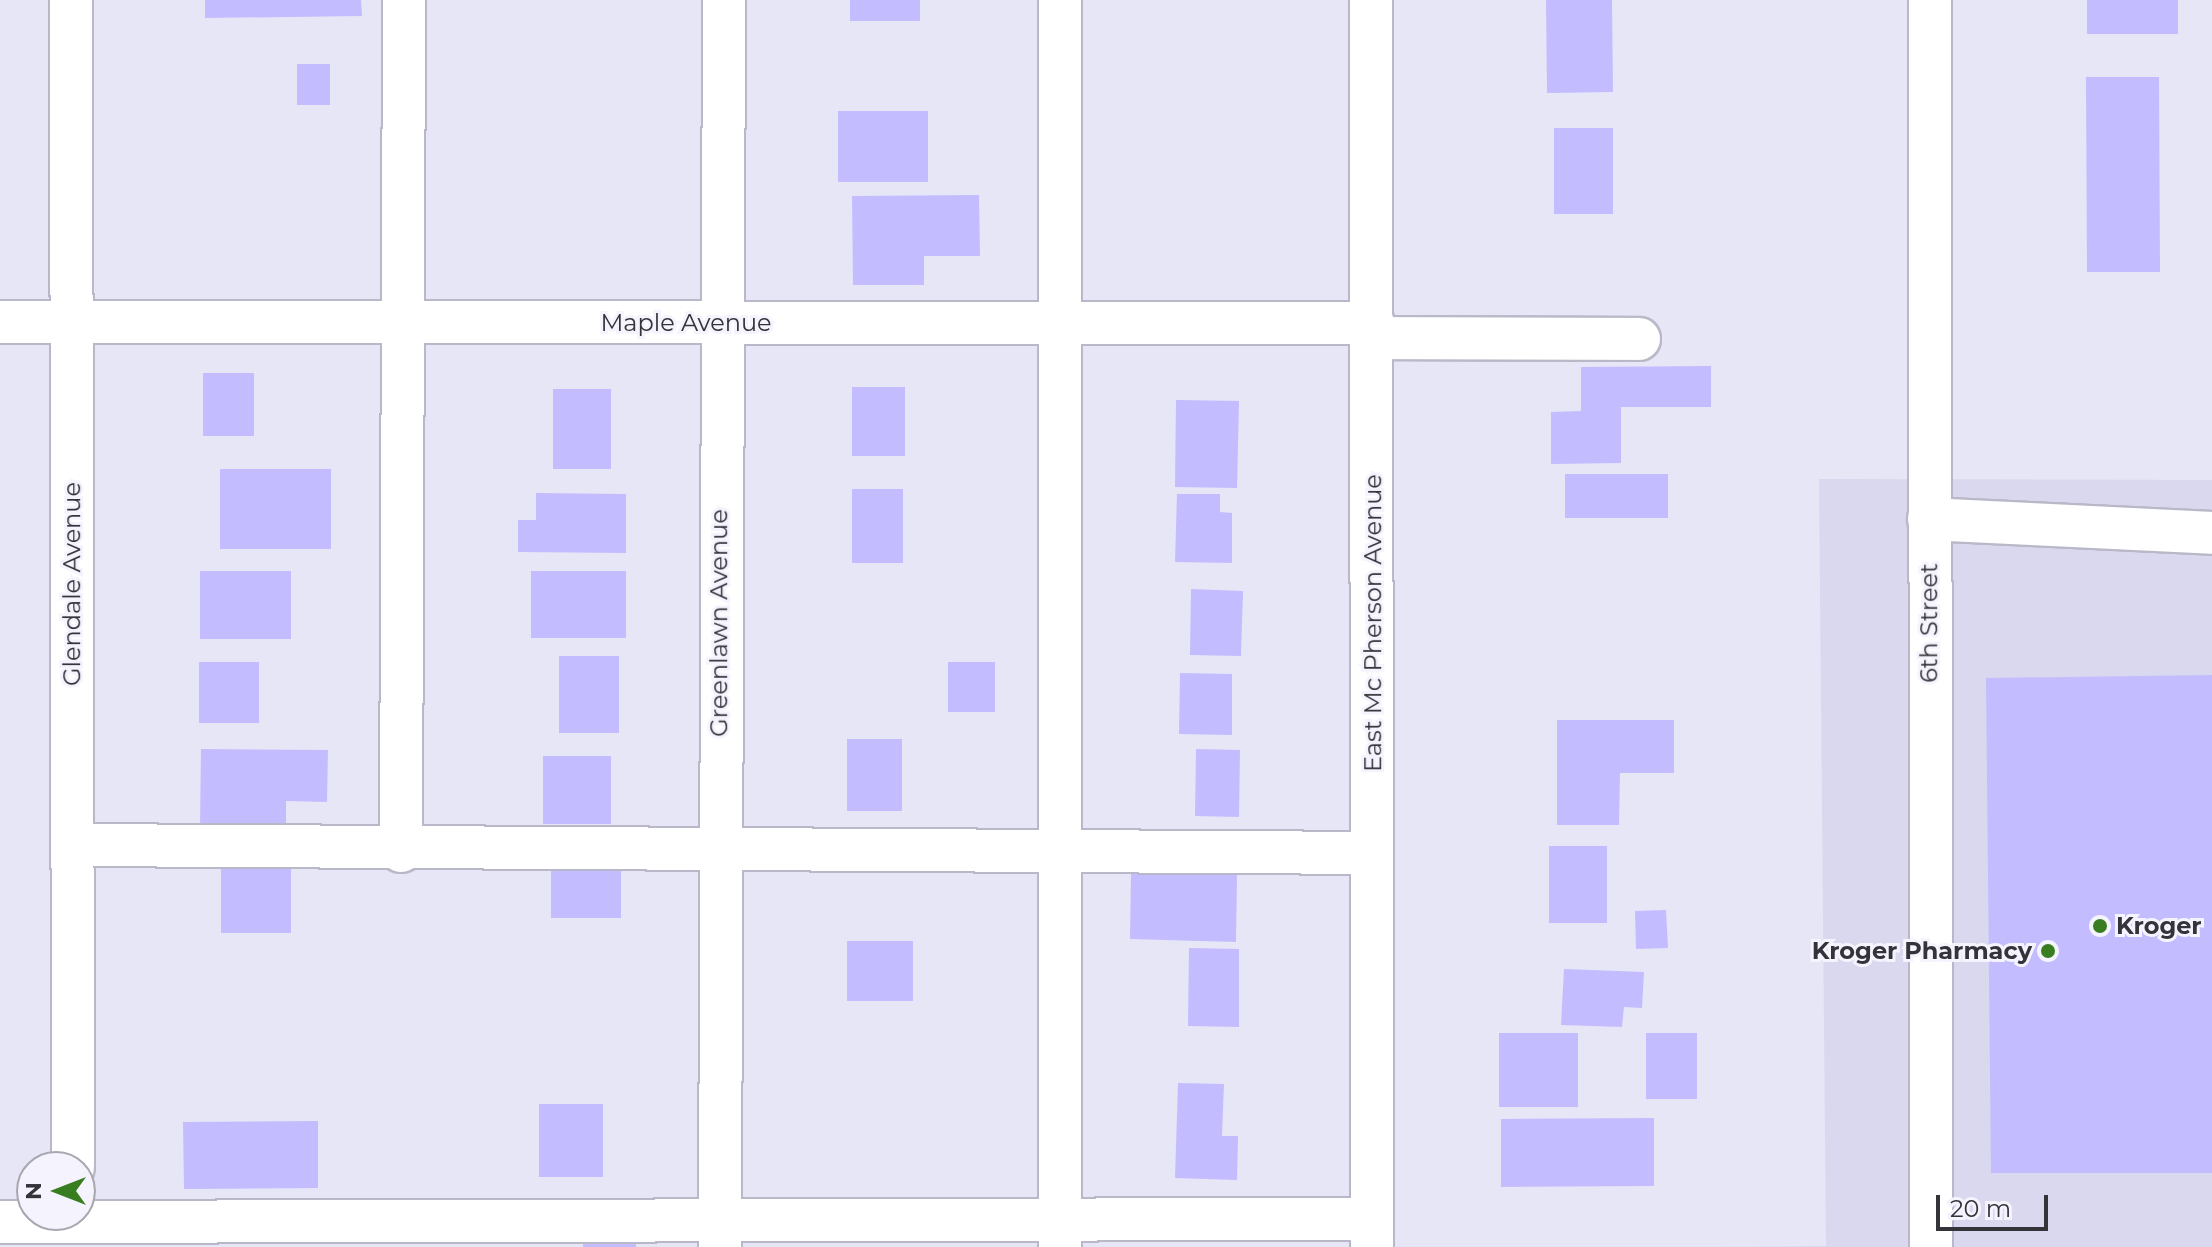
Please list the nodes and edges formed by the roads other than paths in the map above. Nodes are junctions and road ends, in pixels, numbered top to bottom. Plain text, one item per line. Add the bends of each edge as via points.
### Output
1 (71, 0) edge
2 (404, 0) edge
3 (724, 0) edge
4 (1060, 0) edge
5 (1371, 0) edge
6 (1930, 0) edge
7 (405, 320) junction
8 (0, 322) edge
9 (1058, 322) junction
10 (71, 324) junction
11 (719, 324) junction
12 (1373, 330) junction
13 (1639, 339) dead end
14 (1929, 519) junction
15 (2212, 533) edge
16 (73, 845) junction
17 (718, 845) junction
18 (1059, 848) junction
19 (401, 851) junction
20 (1372, 853) junction
21 (73, 1151) edge
22 (96, 1228) edge
23 (1060, 1233) edge
24 (1372, 1233) edge
25 (720, 1234) edge
26 (1931, 1247) edge

1 - 10 street, Glendale Avenue
2 - 7 street
3 - 11 street, Greenlawn Avenue
4 - 9 street
5 - 12 street, East Mc Pherson Avenue
6 - 14 street, 6th Street
7 - 10 street, Maple Avenue
7 - 11 street, Maple Avenue
7 - 19 street
8 - 10 street, Maple Avenue
9 - 11 street, Maple Avenue
9 - 12 street, Maple Avenue
9 - 18 street
10 - 16 street, Glendale Avenue
11 - 17 street, Greenlawn Avenue
12 - 13 street, Maple Avenue
12 - 20 street, East Mc Pherson Avenue
14 - 15 street
14 - 26 street, 6th Street
16 - 19 street
16 - 21 street, Glendale Avenue
17 - 18 street
17 - 19 street
17 - 25 street, Greenlawn Avenue
18 - 20 street
18 - 23 street
20 - 24 street, East Mc Pherson Avenue
22 - 25 street
23 - 24 street
23 - 25 street

